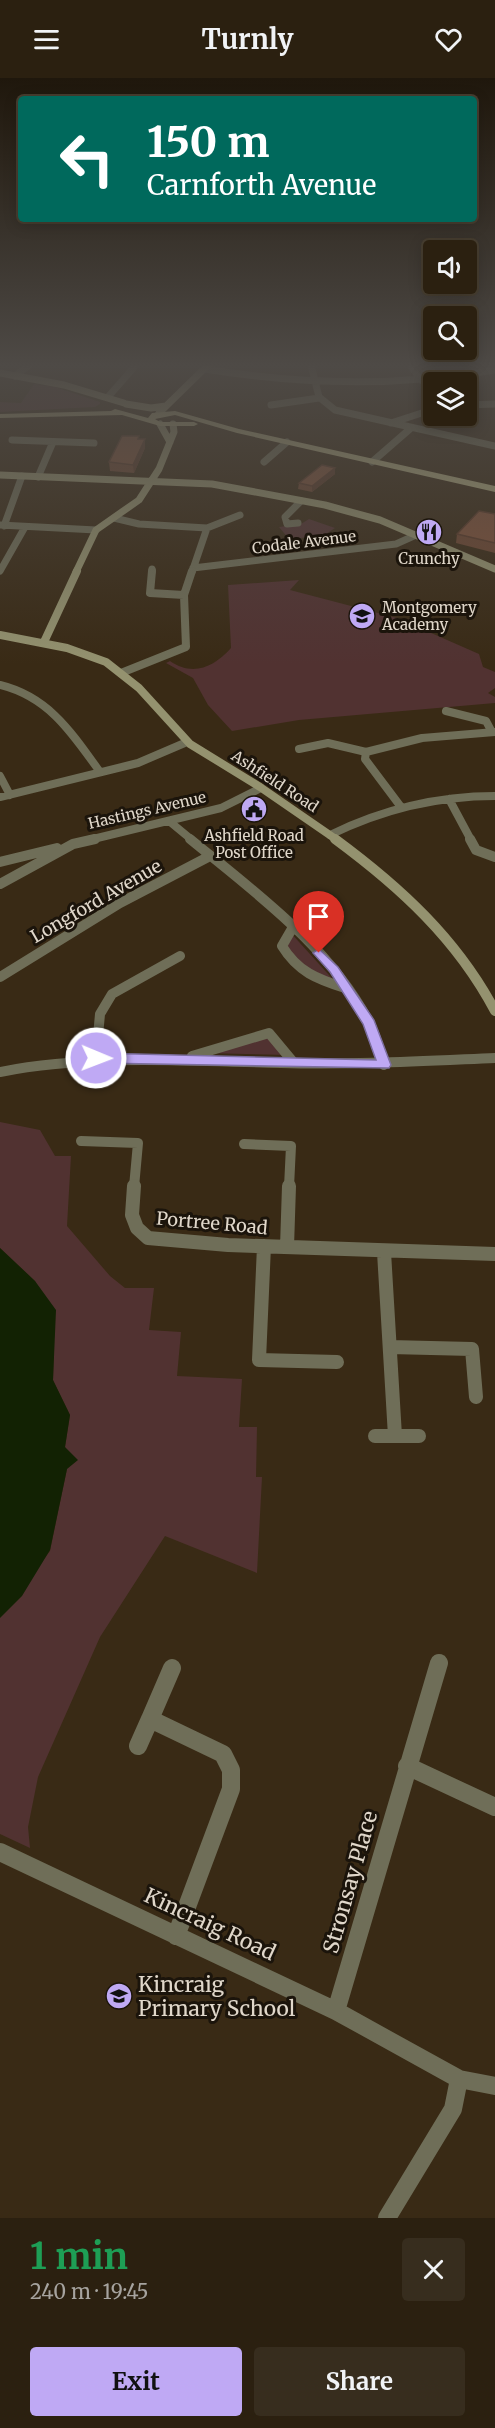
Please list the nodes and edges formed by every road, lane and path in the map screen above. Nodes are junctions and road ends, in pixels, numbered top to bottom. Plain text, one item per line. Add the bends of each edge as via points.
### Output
1 (43, 465) edge
2 (161, 465) edge
3 (385, 465) edge
4 (0, 475) edge
5 (22, 476) junction
6 (38, 477) junction
7 (151, 481) junction
8 (495, 489) edge
9 (301, 501) junction
10 (240, 515) dead end
11 (114, 518) junction
12 (297, 523) dead end
13 (2, 526) edge
14 (25, 527) junction
15 (207, 528) junction
16 (96, 530) junction
17 (416, 535) junction
18 (193, 568) junction
19 (152, 569) dead end
20 (495, 569) edge
21 (0, 571) edge
22 (184, 595) junction
23 (0, 635) edge
24 (44, 642) junction
25 (121, 673) junction
26 (0, 685) edge
27 (446, 711) dead end
28 (493, 732) edge
29 (188, 742) junction
30 (299, 749) dead end
31 (366, 752) junction
32 (100, 772) junction
33 (0, 776) edge
34 (261, 788) junction
35 (10, 795) junction
36 (495, 796) edge
37 (0, 797) edge
38 (449, 799) junction
39 (401, 807) junction
40 (169, 821) junction
41 (330, 835) junction
42 (73, 844) junction
43 (210, 856) junction
44 (495, 857) edge
45 (0, 862) edge
46 (0, 884) edge
47 (293, 927) junction
48 (180, 956) dead end
49 (0, 977) edge
50 (345, 988) junction
51 (491, 995) edge
52 (495, 1011) edge
53 (96, 1058) junction
54 (495, 1058) edge
55 (182, 1060) junction
56 (294, 1063) junction
57 (384, 1065) junction
58 (0, 1072) edge
59 (81, 1141) dead end
60 (244, 1144) dead end
61 (264, 1246) junction
62 (287, 1247) junction
63 (384, 1251) junction
64 (495, 1254) edge
65 (390, 1347) junction
66 (337, 1362) dead end
67 (477, 1397) dead end
68 (375, 1436) dead end
69 (395, 1436) junction
70 (419, 1436) dead end
71 (439, 1663) dead end
72 (172, 1668) dead end
73 (150, 1719) junction
74 (138, 1746) dead end
75 (407, 1766) junction
76 (495, 1807) edge
77 (0, 1852) edge
78 (176, 1936) junction
79 (336, 2011) junction
80 (459, 2079) junction
81 (495, 2086) edge
82 (387, 2218) edge

1 - 6 street
2 - 7 street
3 - 8 main road
4 - 5 street
5 - 6 street
5 - 13 street
6 - 7 street
7 - 9 street via 212,484
7 - 11 street via 135,505
9 - 12 street via 285,517 287,524
9 - 17 street via 346,509
10 - 15 street
11 - 15 street via 139,524
11 - 16 street
13 - 14 street
14 - 16 street
14 - 21 street
15 - 18 street
16 - 24 street
17 - 18 street, Codale Avenue via 396,544
17 - 20 street
18 - 22 street
19 - 22 street via 150,593
22 - 25 street via 186,648
23 - 24 street, Ashfield Road
24 - 25 street, Ashfield Road via 97,658
25 - 29 street, Ashfield Road via 152,700
26 - 32 street via 30,693 56,711
27 - 28 street via 486,721
28 - 31 street via 422,738
29 - 32 street via 138,763
29 - 34 street, Ashfield Road
30 - 31 street via 328,743
31 - 39 street via 365,759
32 - 35 street
33 - 35 street
34 - 40 street, Hastings Avenue via 221,808
34 - 41 street, Ashfield Road
35 - 37 street
36 - 38 street
38 - 39 street
38 - 44 street via 476,849
39 - 41 street via 359,820
40 - 42 street, Hastings Avenue
40 - 43 street
41 - 51 street, Ashfield Road via 422,913
42 - 45 street, Hastings Avenue
42 - 46 street, Hastings Avenue
43 - 47 street via 261,894
43 - 49 street, Longford Avenue via 120,903
47 - 50 street via 334,970
47 - 50 street via 282,946 292,963 303,974
48 - 53 street via 112,994 100,1014
50 - 57 street via 369,1023
51 - 52 street, Ashfield Road
53 - 55 street
53 - 58 street
54 - 57 street
55 - 56 street
55 - 56 street via 269,1033
56 - 57 street
59 - 61 street, Portree Road via 138,1143 132,1215 134,1224 148,1238
60 - 62 street, Portree Road via 291,1146
61 - 62 street, Portree Road
61 - 66 street via 259,1360
62 - 63 street, Portree Road
63 - 64 street, Portree Road
63 - 65 street
65 - 67 street via 472,1349
65 - 69 street
68 - 69 street
69 - 70 street
71 - 75 street, Stronsay Place
72 - 73 street
73 - 74 street
73 - 78 street via 223,1754 233,1774 231,1789
75 - 76 street
75 - 79 street, Stronsay Place
77 - 78 street, Kincraig Road
78 - 79 street, Kincraig Road
79 - 80 street, Kincraig Road
80 - 81 street, Kincraig Road
80 - 82 street via 453,2109

